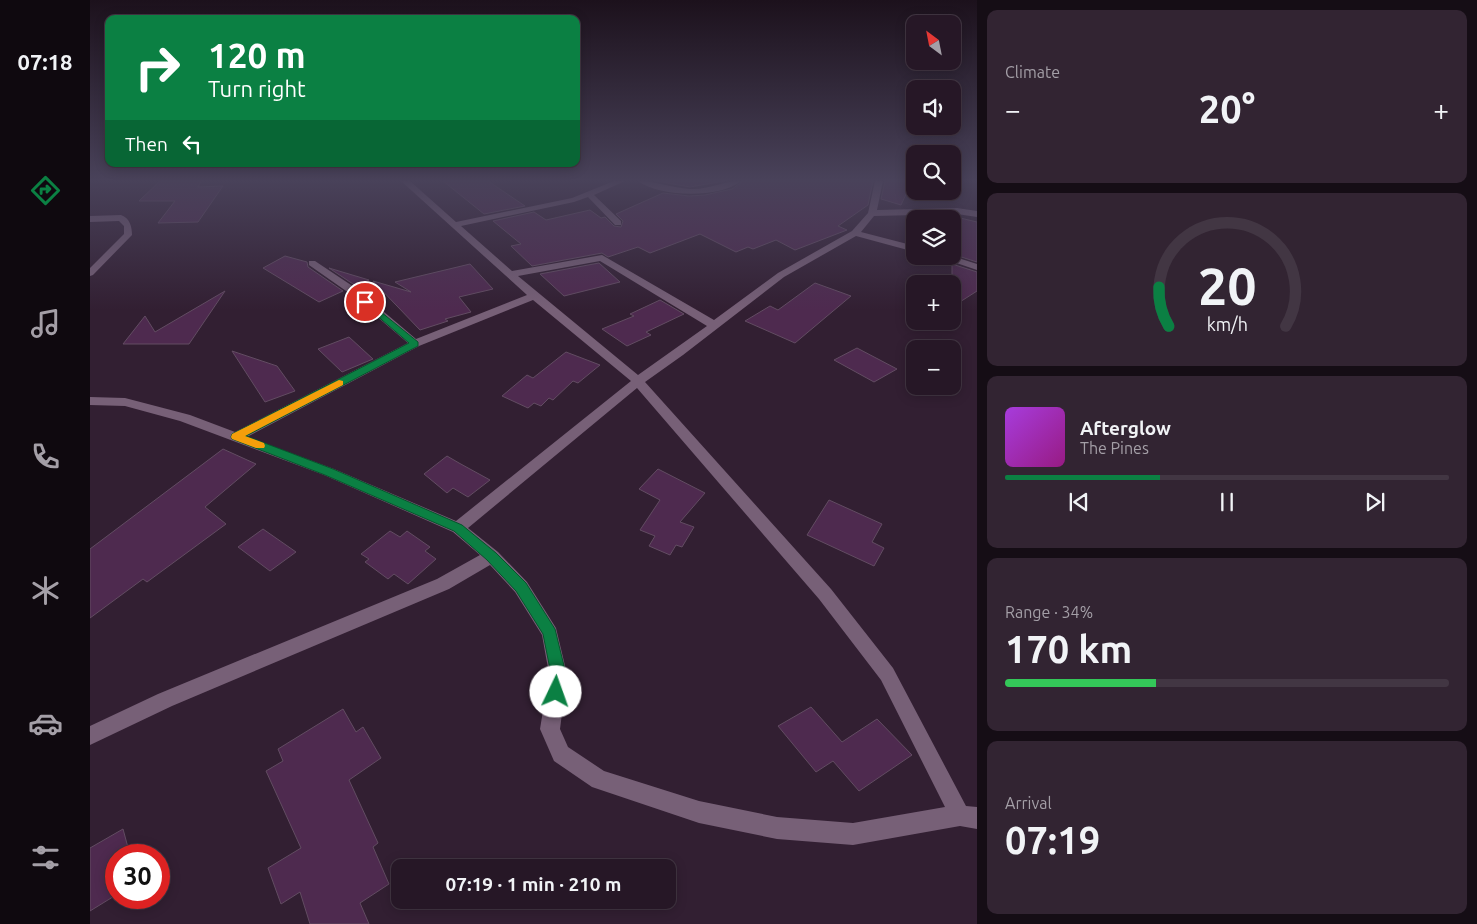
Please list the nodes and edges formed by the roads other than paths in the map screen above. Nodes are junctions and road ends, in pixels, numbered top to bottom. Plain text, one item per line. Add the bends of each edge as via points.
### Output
1 (126, 224) edge
2 (458, 224) edge
3 (863, 224) edge
4 (454, 225) joint
5 (855, 234) junction
6 (906, 247) edge
7 (961, 262) edge
8 (312, 263) dead end
9 (977, 266) edge
10 (90, 273) edge
11 (510, 275) junction
12 (534, 296) junction
13 (714, 325) junction
14 (415, 344) junction
15 (638, 381) junction
16 (90, 401) edge
17 (236, 437) junction
18 (458, 528) junction
19 (492, 556) junction
20 (90, 736) edge
21 (969, 817) edge

1 - 10 street via 128,234
2 - 4 street
3 - 5 street
4 - 11 street
5 - 6 street
5 - 13 street via 782,274
7 - 9 street
8 - 14 street via 353,291
11 - 12 street
11 - 13 street via 602,258
12 - 14 street
12 - 15 street
13 - 15 street
14 - 17 street
15 - 18 street
15 - 21 street via 825,594 887,674
16 - 17 street via 125,402 185,418
17 - 18 street via 329,472
18 - 19 street
19 - 20 street via 443,584 165,700
19 - 21 street via 521,587 550,633 558,674 550,729 561,754 598,780 699,812 777,828 853,834

